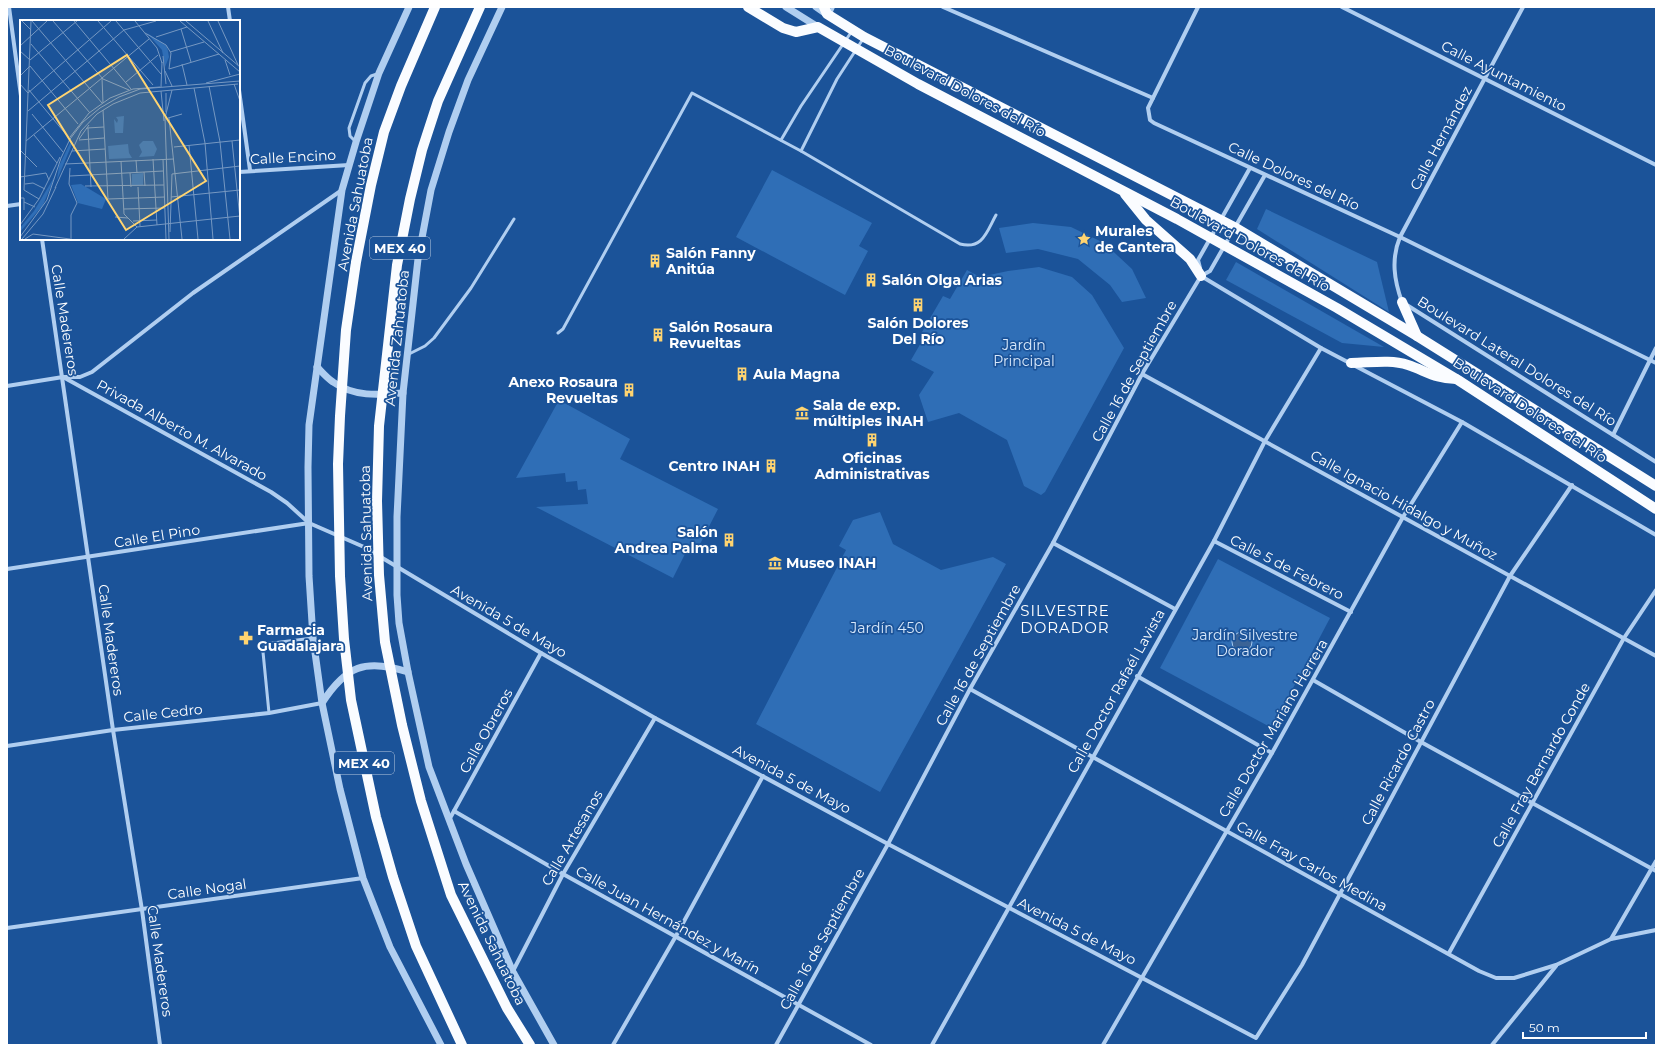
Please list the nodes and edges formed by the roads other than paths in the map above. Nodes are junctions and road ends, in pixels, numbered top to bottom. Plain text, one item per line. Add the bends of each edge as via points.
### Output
1 (9, 7) edge
2 (228, 7) edge
3 (409, 7) edge
4 (435, 7) edge
5 (480, 7) edge
6 (502, 7) edge
7 (748, 7) edge
8 (786, 7) edge
9 (816, 7) edge
10 (943, 7) edge
11 (1198, 7) edge
12 (1342, 7) edge
13 (1523, 7) edge
14 (828, 11) edge
15 (230, 20) edge
16 (818, 28) junction
17 (852, 30) junction
18 (864, 37) junction
19 (844, 42) junction
20 (856, 49) junction
21 (379, 73) junction
22 (1486, 78) junction
23 (20, 89) edge
24 (240, 97) edge
25 (1153, 98) junction
26 (781, 140) junction
27 (356, 142) junction
28 (801, 150) junction
29 (349, 165) junction
30 (1656, 165) edge
31 (1250, 168) junction
32 (250, 170) junction
33 (240, 172) edge
34 (1265, 175) junction
35 (342, 190) junction
36 (1123, 191) junction
37 (20, 204) edge
38 (7, 206) edge
39 (996, 215) dead end
40 (514, 218) dead end
41 (1220, 220) junction
42 (1236, 228) junction
43 (1210, 237) junction
44 (1400, 237) junction
45 (42, 240) edge
46 (1225, 245) junction
47 (1201, 276) junction
48 (1402, 302) junction
49 (558, 333) dead end
50 (1417, 336) junction
51 (1321, 348) junction
52 (1656, 348) edge
53 (406, 355) junction
54 (1650, 360) junction
55 (1351, 363) junction
56 (1656, 363) edge
57 (317, 367) junction
58 (1142, 374) junction
59 (63, 377) junction
60 (1458, 380) junction
61 (7, 386) edge
62 (403, 393) junction
63 (1462, 422) junction
64 (1613, 435) junction
65 (1265, 441) junction
66 (1656, 462) edge
67 (1572, 485) junction
68 (1656, 486) edge
69 (1656, 509) edge
70 (1403, 517) junction
71 (309, 523) junction
72 (1656, 535) edge
73 (1214, 541) junction
74 (1053, 543) junction
75 (88, 557) junction
76 (397, 567) junction
77 (7, 568) edge
78 (1510, 576) junction
79 (1656, 590) edge
80 (1175, 609) junction
81 (1351, 612) junction
82 (313, 638) junction
83 (1624, 638) junction
84 (542, 653) junction
85 (1656, 656) edge
86 (408, 672) junction
87 (1137, 676) junction
88 (1313, 680) junction
89 (970, 689) junction
90 (322, 703) junction
91 (269, 713) junction
92 (655, 718) junction
93 (113, 730) junction
94 (1421, 742) junction
95 (7, 746) edge
96 (1272, 753) junction
97 (1092, 758) junction
98 (763, 776) junction
99 (1532, 804) junction
100 (454, 811) junction
101 (449, 820) junction
102 (1226, 832) junction
103 (888, 844) junction
104 (1656, 861) edge
105 (1654, 870) edge
106 (563, 874) junction
107 (363, 878) junction
108 (1340, 894) junction
109 (1008, 908) junction
110 (142, 910) junction
111 (7, 928) edge
112 (1656, 930) edge
113 (676, 936) junction
114 (1611, 939) junction
115 (1448, 953) junction
116 (1556, 965) junction
117 (513, 972) junction
118 (1142, 977) junction
119 (797, 1005) junction
120 (1243, 1031) joint
121 (160, 1045) edge
122 (441, 1045) edge
123 (462, 1045) edge
124 (530, 1045) edge
125 (554, 1045) edge
126 (613, 1045) edge
127 (776, 1045) edge
128 (871, 1045) edge
129 (932, 1045) edge
130 (1103, 1045) edge
131 (1492, 1045) edge

1 - 23 street
2 - 15 street
3 - 21 street
4 - 123 main road, Avenida Sahuatoba / MEX 40, bridge via 384,132 356,262 346,330 340,416 340,576 351,700 376,817 416,946
5 - 124 main road, Avenida Sahuatoba / MEX 40, bridge via 438,100 422,150 397,265 379,426 376,501 379,575 385,642 423,809 451,895 507,1008
6 - 53 street, Avenida Zahuatoba via 468,80 431,190 418,259
7 - 16 main road via 783,28 796,32
8 - 16 street
9 - 14 street
10 - 25 street
11 - 25 street
12 - 22 street, Calle Ayuntamiento
13 - 22 street, Calle Hernández
14 - 17 main road, Boulevard Dolores del Río
16 - 19 main road, Boulevard Dolores del Río
17 - 18 main road, Boulevard Dolores del Río
17 - 19 lane
18 - 20 lane
18 - 41 main road, Boulevard Dolores del Río
19 - 20 main road, Boulevard Dolores del Río
19 - 26 lane
20 - 28 lane via 837,79
20 - 36 main road, Boulevard Dolores del Río
21 - 27 street
21 - 27 lane via 371,76 365,83 349,128 350,136
22 - 30 street, Calle Ayuntamiento
22 - 44 street, Calle Hernández
24 - 32 street
25 - 31 street, Calle Dolores del Río via 1148,114 1154,123
26 - 28 lane
26 - 49 lane via 692,93
27 - 29 street
28 - 39 lane via 960,244 968,246 982,240
29 - 32 street, Calle Encino
29 - 35 street
31 - 34 street, Calle Dolores del Río
31 - 41 street
32 - 33 street, Calle Encino
34 - 42 street, Calle 16 de Septiembre
34 - 44 street, Calle Dolores del Río
35 - 57 street
35 - 59 street, Privada Alberto M. Alvarado via 194,293 92,372 80,377
36 - 43 main road, Boulevard Dolores del Río
36 - 47 main road via 1146,220 1190,259
37 - 38 street
40 - 53 lane via 471,288 434,338 425,346
41 - 42 main road, Boulevard Dolores del Río
41 - 43 street
42 - 46 street, Calle 16 de Septiembre
42 - 50 main road, Boulevard Dolores del Río
43 - 46 main road, Boulevard Dolores del Río
43 - 47 street via 1198,260
44 - 48 street, Boulevard Lateral Dolores del Río via 1396,245 1393,266
44 - 54 street, Calle Dolores del Río
45 - 59 street, Calle Madereros
46 - 47 street, Calle 16 de Septiembre via 1210,271
46 - 60 main road, Boulevard Dolores del Río
47 - 51 street
47 - 58 street, Calle 16 de Septiembre
48 - 50 main road
48 - 64 street, Boulevard Lateral Dolores del Río
50 - 68 main road, Boulevard Dolores del Río
51 - 55 street
51 - 65 street, Calle Doctor Rafaél Lavista
52 - 54 street
53 - 62 street, Avenida Zahuatoba
54 - 56 street, Calle Dolores del Río
54 - 64 street
55 - 60 main road via 1395,363 1407,365 1435,377
55 - 63 street
57 - 62 street via 333,382 349,391 365,395
57 - 71 street via 309,425
58 - 65 street, Calle Ignacio Hidalgo y Muñoz
58 - 74 street, Calle 16 de Septiembre
59 - 61 street
59 - 71 street, Privada Alberto M. Alvarado via 271,492
59 - 75 street, Calle Madereros
60 - 69 main road, Boulevard Dolores del Río
62 - 76 street, Avenida Zahuatoba
63 - 67 street
63 - 70 street, Calle Doctor Mariano Herrera
64 - 66 street, Boulevard Lateral Dolores del Río
65 - 70 street, Calle Ignacio Hidalgo y Muñoz
65 - 73 street, Calle Doctor Rafaél Lavista
67 - 72 street
67 - 78 street, Calle Ricardo Castro
70 - 78 street, Calle Ignacio Hidalgo y Muñoz
70 - 81 street, Calle Doctor Mariano Herrera
71 - 75 street, Calle El Pino
71 - 76 street, Avenida 5 de Mayo via 364,547
71 - 82 street
73 - 80 street, Calle Doctor Rafaél Lavista
73 - 81 street, Calle 5 de Febrero
74 - 80 street
74 - 89 street, Calle 16 de Septiembre
75 - 77 street, Calle El Pino
75 - 93 street, Calle Madereros
76 - 84 street, Avenida 5 de Mayo
76 - 86 street, Avenida Sahuatoba via 399,623
78 - 83 street, Calle Ignacio Hidalgo y Muñoz
78 - 94 street, Calle Ricardo Castro
79 - 83 street, Calle Fray Bernardo Conde
80 - 87 street, Calle Doctor Rafaél Lavista
81 - 88 street, Calle Doctor Mariano Herrera
82 - 90 street
82 - 91 lane via 265,644 263,652
83 - 85 street, Calle Ignacio Hidalgo y Muñoz
83 - 99 street, Calle Fray Bernardo Conde
84 - 92 street, Avenida 5 de Mayo
84 - 100 street, Calle Obreros
86 - 90 street via 392,666 379,665 351,671 331,689
86 - 101 street, Avenida Sahuatoba via 429,766
87 - 96 street
87 - 97 street, Calle Doctor Rafaél Lavista
88 - 94 street
88 - 96 street, Calle Doctor Mariano Herrera
89 - 97 street, Calle Fray Carlos Medina
89 - 103 street, Calle 16 de Septiembre
90 - 91 street, Calle Cedro
90 - 107 street via 340,790
91 - 93 street, Calle Cedro
92 - 98 street, Avenida 5 de Mayo
92 - 106 street, Calle Artesanos
93 - 95 street, Calle Cedro
93 - 110 street, Calle Madereros
94 - 99 street
94 - 108 street, Calle Ricardo Castro
96 - 102 street, Calle Doctor Mariano Herrera
97 - 102 street, Calle Fray Carlos Medina
97 - 109 street, Calle Doctor Rafaél Lavista
98 - 103 street, Avenida 5 de Mayo
98 - 113 street
99 - 105 street
99 - 115 street, Calle Fray Bernardo Conde
100 - 101 street, Calle Obreros
100 - 106 street, Calle Juan Hernández y Marín
101 - 117 street, Avenida Sahuatoba
102 - 108 street, Calle Fray Carlos Medina
102 - 118 street, Calle Doctor Mariano Herrera
103 - 109 street, Avenida 5 de Mayo
103 - 119 street, Calle 16 de Septiembre
104 - 105 street
105 - 114 street
106 - 113 street, Calle Juan Hernández y Marín
106 - 117 street, Calle Artesanos
107 - 110 street, Calle Nogal
107 - 122 street via 390,947
108 - 115 street, Calle Fray Carlos Medina
108 - 120 street, Calle Ricardo Castro via 1302,965 1256,1038
109 - 118 street, Avenida 5 de Mayo
109 - 129 street, Calle Doctor Rafaél Lavista
110 - 111 street, Calle Nogal
110 - 121 street, Calle Madereros
112 - 114 street, Calle Fray Carlos Medina
113 - 119 street, Calle Juan Hernández y Marín
113 - 126 street
114 - 116 street, Calle Fray Carlos Medina
115 - 116 street, Calle Fray Carlos Medina via 1496,978 1514,978
116 - 131 street
117 - 125 street, Avenida Sahuatoba
118 - 120 street, Avenida 5 de Mayo
118 - 130 street, Calle Doctor Mariano Herrera
119 - 127 street, Calle 16 de Septiembre
119 - 128 street, Calle Juan Hernández y Marín

